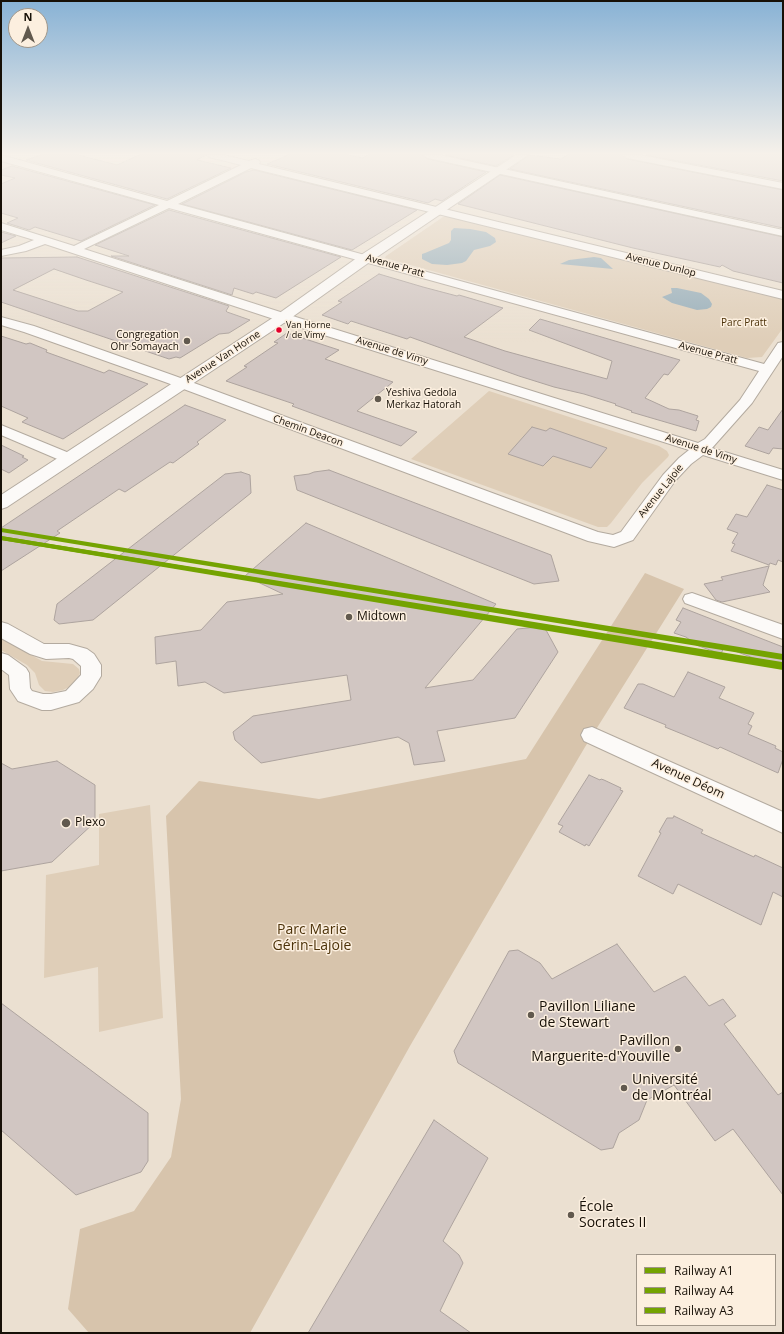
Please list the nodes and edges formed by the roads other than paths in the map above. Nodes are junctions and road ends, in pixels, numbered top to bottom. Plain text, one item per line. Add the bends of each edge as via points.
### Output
1 (139, 217) edge
2 (219, 217) edge
3 (428, 217) edge
4 (464, 217) edge
5 (712, 217) edge
6 (1, 226) edge
7 (783, 233) edge
8 (44, 240) junction
9 (74, 250) junction
10 (1, 253) edge
11 (366, 258) junction
12 (783, 295) edge
13 (282, 317) junction
14 (1, 321) edge
15 (783, 346) edge
16 (766, 369) junction
17 (182, 384) junction
18 (1, 430) edge
19 (700, 449) junction
20 (68, 458) junction
21 (783, 475) edge
22 (1, 503) edge
23 (614, 541) joint
24 (692, 599) dead end
25 (1, 629) edge
26 (783, 632) edge
27 (1, 660) edge
28 (592, 735) dead end
29 (783, 823) edge

1 - 9 street
2 - 11 street, Avenue Pratt
3 - 11 main road, Avenue Van Horne
4 - 12 street, Avenue Dunlop
5 - 7 street
6 - 8 street, Avenue de Vimy
8 - 9 street, Avenue de Vimy
8 - 10 street via 22,249
9 - 13 street, Avenue de Vimy
11 - 13 main road, Avenue Van Horne
11 - 16 street, Avenue Pratt
13 - 17 main road, Avenue Van Horne
13 - 19 street, Avenue de Vimy
14 - 17 street, Chemin Deacon via 29,328
15 - 16 street, Avenue Lajoie
16 - 19 street, Avenue Lajoie via 745,403 710,442
17 - 20 main road, Avenue Van Horne
17 - 23 street, Chemin Deacon via 594,537
18 - 20 street
19 - 21 street, Avenue de Vimy
19 - 23 street, Avenue Lajoie via 662,486 627,536
20 - 22 main road, Avenue Van Horne
24 - 26 street
25 - 27 street via 46,652 70,651 80,654 91,664 91,676 84,687 72,696 42,702 25,696 20,689 19,673
28 - 29 street, Avenue Déom

